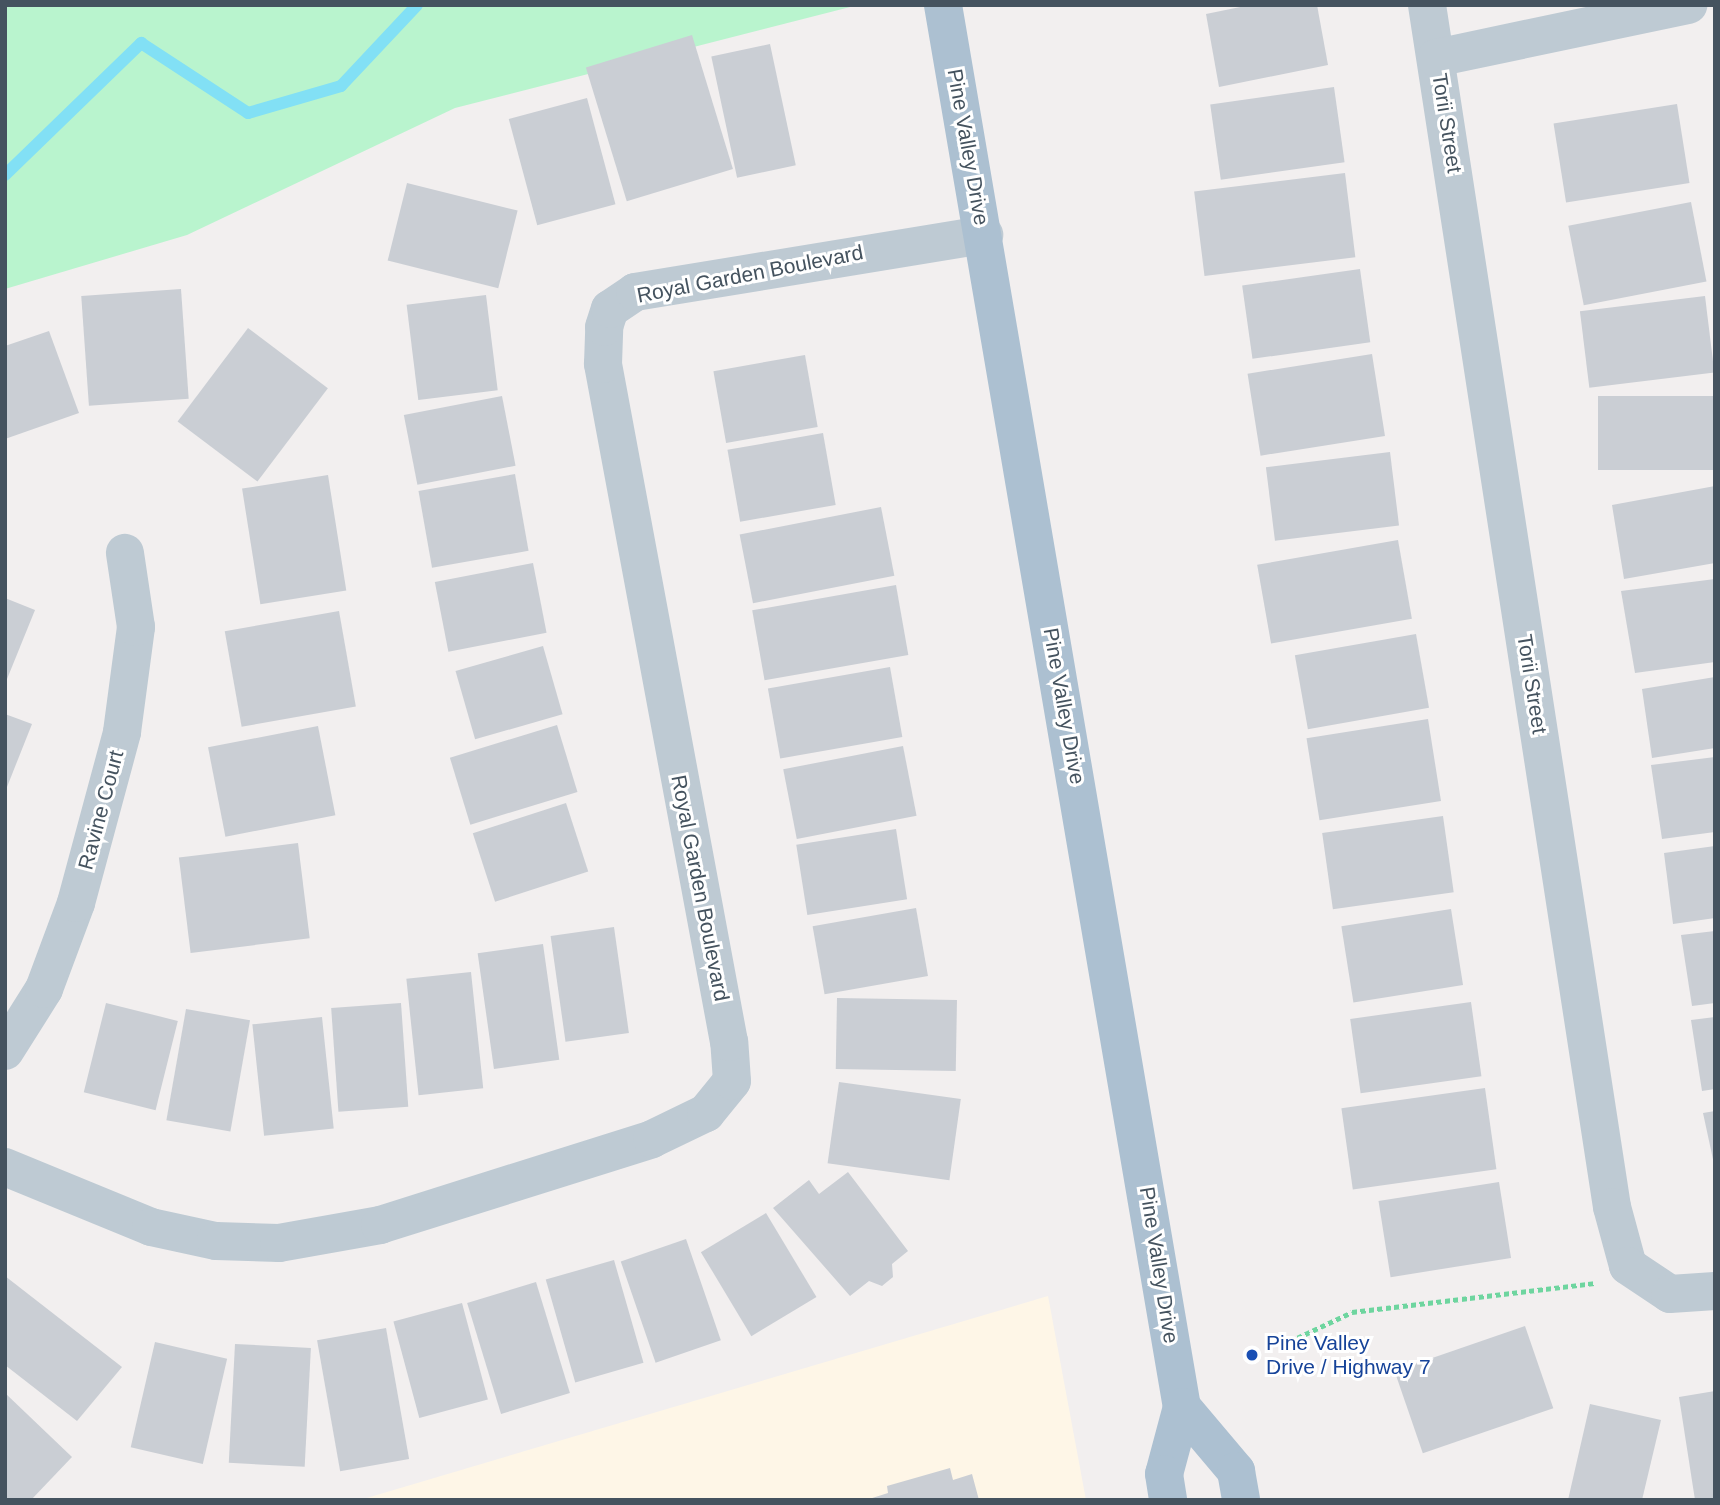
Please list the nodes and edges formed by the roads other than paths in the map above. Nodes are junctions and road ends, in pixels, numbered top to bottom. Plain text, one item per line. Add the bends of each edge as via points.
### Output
1 (943, 5) edge
2 (1427, 5) edge
3 (1688, 5) edge
4 (1436, 58) junction
5 (984, 235) junction
6 (125, 553) dead end
7 (5, 1051) edge
8 (5, 1167) edge
9 (1715, 1291) edge
10 (1182, 1407) junction
11 (1168, 1500) edge
12 (1241, 1500) edge

1 - 5 main road, Pine Valley Drive
2 - 4 street, Torii Street
3 - 4 street
4 - 9 street, Torii Street via 1612,1207 1628,1266 1671,1294
5 - 8 street, Royal Garden Boulevard via 635,292 610,309 604,327 603,364 729,1042 732,1081 706,1113 652,1139 380,1225 279,1243 216,1241 151,1227
5 - 10 main road, Pine Valley Drive
6 - 7 street, Ravine Court via 136,627 122,732 76,903 44,989
10 - 11 main road, Pine Valley Drive via 1164,1474
10 - 12 main road via 1236,1471

